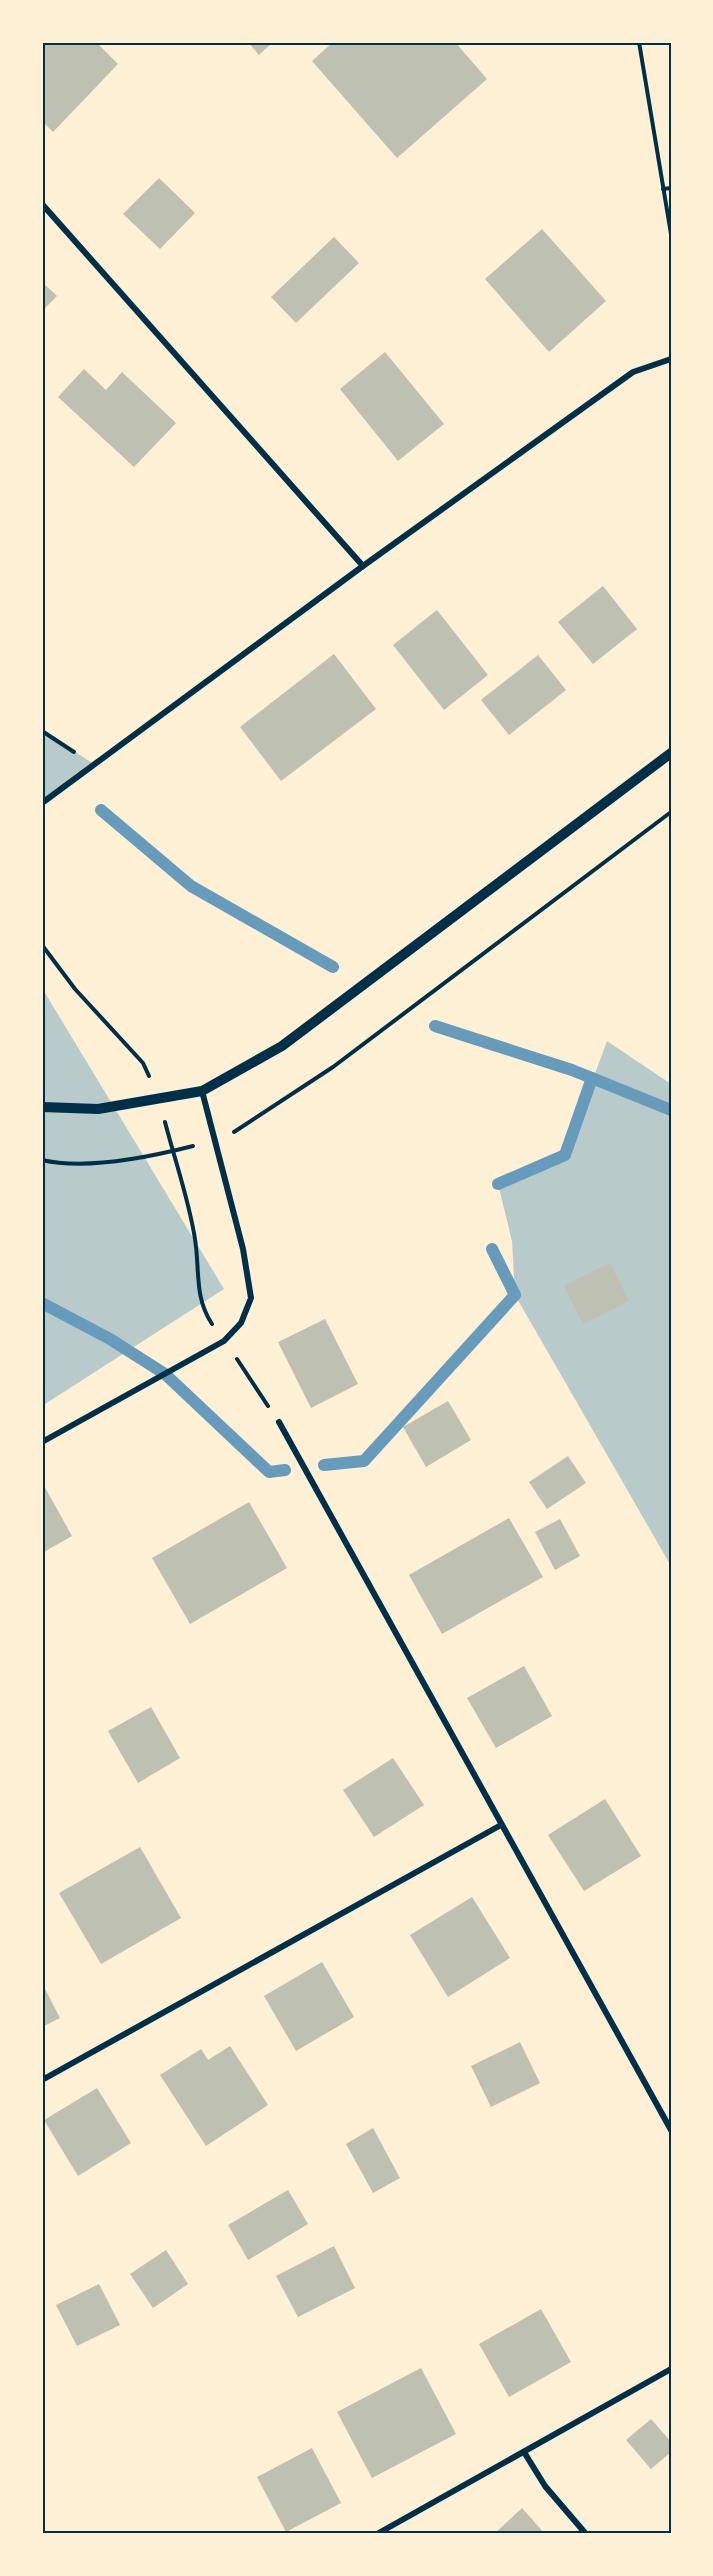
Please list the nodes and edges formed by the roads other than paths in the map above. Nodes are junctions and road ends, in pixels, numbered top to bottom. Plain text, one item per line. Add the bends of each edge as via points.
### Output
1 (42, 204) edge
2 (671, 359) edge
3 (363, 566) junction
4 (671, 753) edge
5 (42, 803) edge
6 (202, 1091) junction
7 (42, 1107) edge
8 (279, 1422) road end
9 (42, 1442) edge
10 (501, 1825) junction
11 (42, 2080) edge
12 (671, 2130) edge
13 (671, 2370) edge
14 (524, 2452) junction
15 (377, 2534) edge
16 (586, 2534) edge

1 - 3 street
2 - 3 street via 633,372
3 - 5 street
4 - 6 street via 282,1046
6 - 7 street via 98,1109
6 - 9 street via 243,1249 251,1298 241,1323 224,1341
8 - 10 street
10 - 11 street
10 - 12 street
13 - 14 street
14 - 15 street
14 - 16 street via 545,2486

